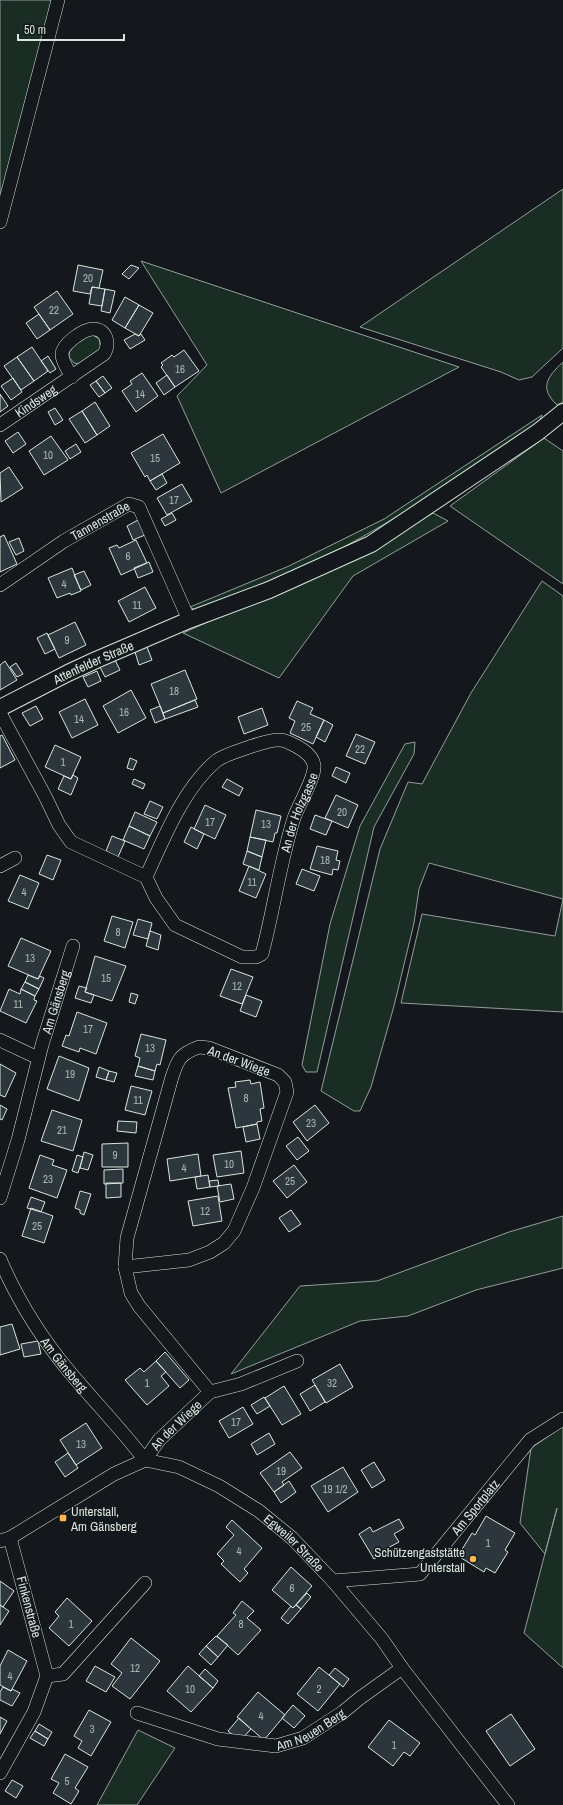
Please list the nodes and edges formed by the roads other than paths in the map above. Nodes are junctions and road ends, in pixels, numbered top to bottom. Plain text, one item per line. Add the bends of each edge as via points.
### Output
1 (58, 0) edge
2 (1, 219) edge
3 (72, 376) dead end
4 (563, 412) edge
5 (0, 425) edge
6 (0, 585) edge
7 (189, 620) junction
8 (0, 708) edge
9 (0, 713) edge
10 (15, 858) dead end
11 (0, 866) edge
12 (146, 877) junction
13 (73, 946) dead end
14 (0, 1040) edge
15 (38, 1058) junction
16 (0, 1198) edge
17 (0, 1259) edge
18 (125, 1267) junction
19 (297, 1361) dead end
20 (210, 1392) junction
21 (563, 1419) edge
22 (145, 1460) junction
23 (5, 1539) edge
24 (332, 1581) junction
25 (145, 1583) dead end
26 (402, 1668) junction
27 (47, 1676) junction
28 (137, 1713) dead end
29 (0, 1773) edge
30 (508, 1805) edge

1 - 2 street
3 - 5 street, Kindsweg
4 - 7 street, Attenfelder Straße via 538,432 372,544 269,590
6 - 7 street, Tannenstraße via 64,541 129,504 139,507
7 - 8 street, Attenfelder Straße via 68,673
9 - 12 street via 59,825 71,842
10 - 11 street
12 - 12 street, An der Holzgasse via 156,898 175,926 242,957 256,957 262,954 286,845 314,774 311,758 295,745 271,740 217,760 196,783 169,827
13 - 15 street, Am Gänsberg
14 - 15 street
15 - 16 street, Am Gänsberg via 18,1140
17 - 22 street, Am Gänsberg via 12,1288 32,1322 67,1369
18 - 18 street, An der Wiege via 178,1263 200,1257 224,1243 234,1230 253,1188 287,1092 285,1082 278,1075 209,1048 198,1047 186,1052 178,1060 127,1238
18 - 20 street, An der Wiege via 131,1293 139,1306
19 - 20 street, An der Wiege via 242,1384
20 - 22 street, An der Wiege via 159,1440
21 - 24 street, Am Sportplatz via 530,1440 420,1574
22 - 23 street via 114,1474
22 - 24 street, Egweiler Straße via 179,1467 219,1486 259,1511 292,1538
23 - 27 street, Finkenstraße
24 - 26 street, Egweiler Straße via 382,1638
25 - 27 street via 63,1674
26 - 28 street, Am Neuen Berg via 303,1738 276,1746 218,1739
26 - 30 street, Egweiler Straße
27 - 29 street via 34,1712

